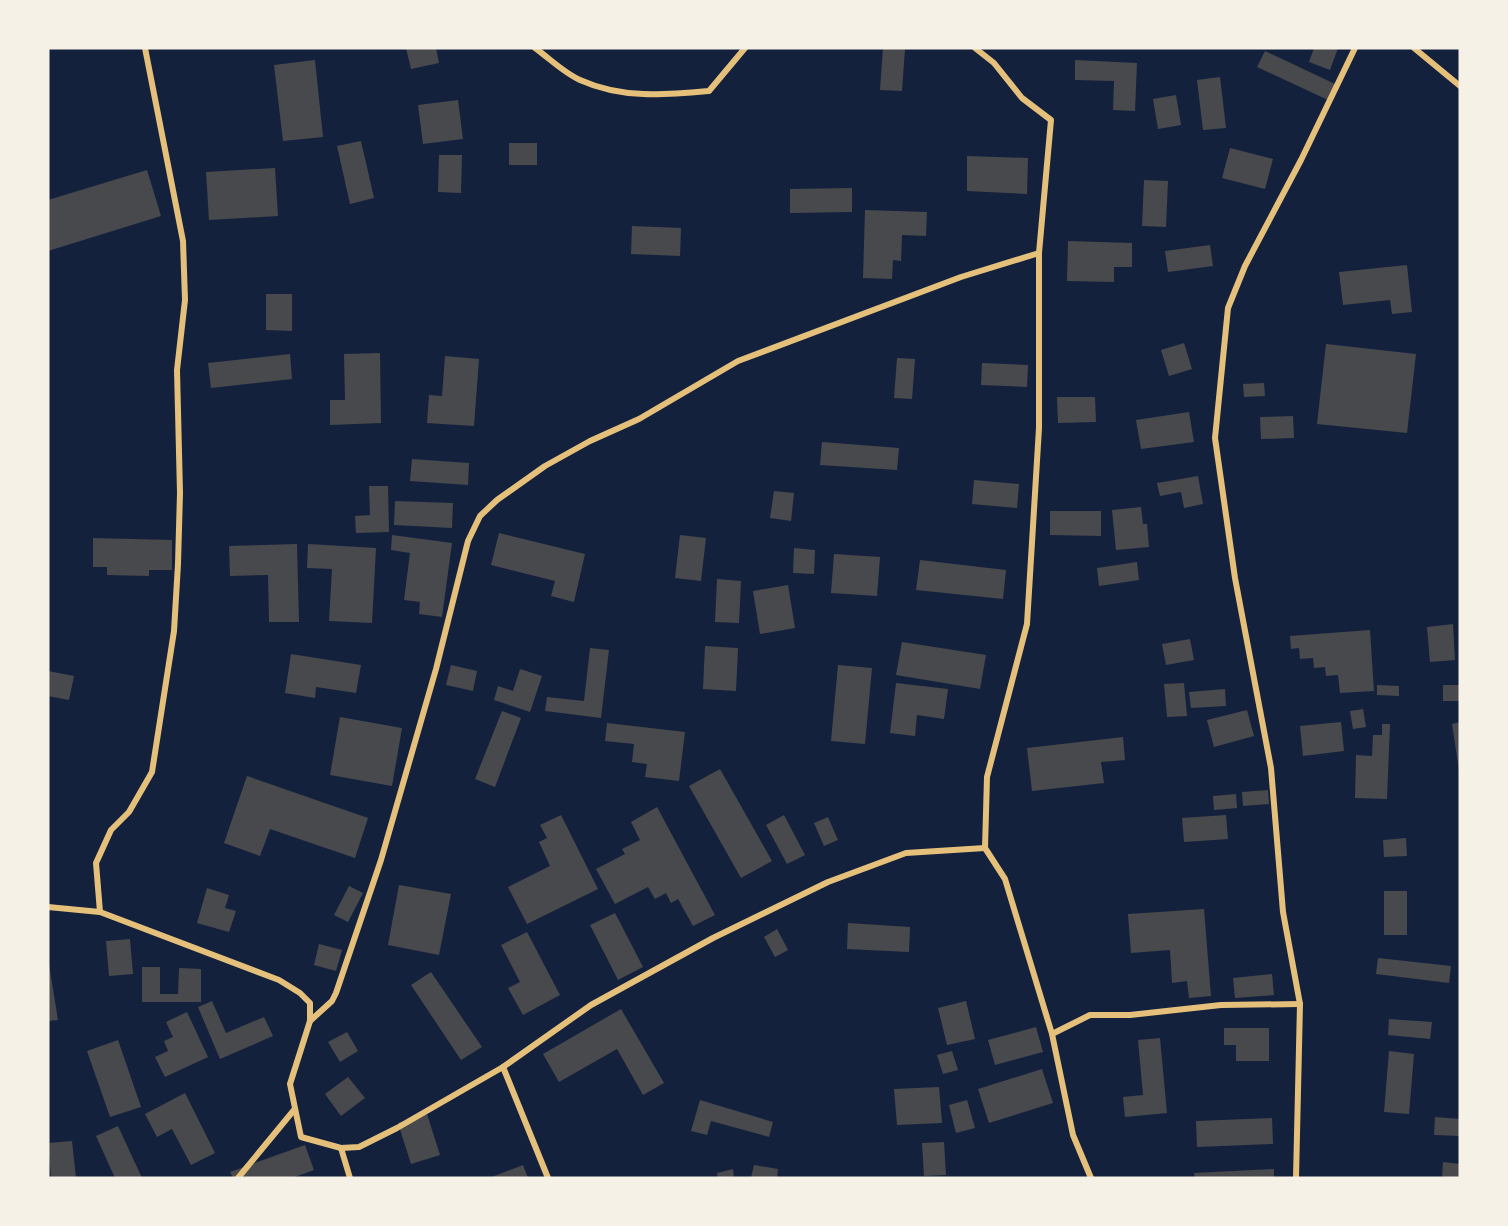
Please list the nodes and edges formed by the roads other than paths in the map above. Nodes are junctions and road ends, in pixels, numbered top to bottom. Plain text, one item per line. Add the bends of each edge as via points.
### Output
1 (145, 48) edge
2 (535, 48) edge
3 (746, 48) edge
4 (975, 48) edge
5 (1355, 48) edge
6 (1414, 48) edge
7 (1460, 86) edge
8 (1039, 253) junction
9 (985, 848) junction
10 (48, 908) edge
11 (100, 912) junction
12 (1300, 1004) junction
13 (310, 1021) junction
14 (1052, 1034) junction
15 (503, 1067) junction
16 (294, 1110) junction
17 (341, 1148) junction
18 (238, 1178) edge
19 (350, 1178) edge
20 (548, 1178) edge
21 (1091, 1178) edge
22 (1296, 1178) edge

1 - 11 street via 183,241 184,300 177,370 178,564 174,631 152,772 129,812 111,830 96,863
2 - 3 street via 578,80 649,96 709,91
4 - 8 street via 1022,98 1051,120
5 - 12 street via 1245,266 1228,308 1215,438 1235,578 1270,768 1283,912
6 - 7 street
8 - 9 street via 1039,428 1027,624 987,777
8 - 13 street via 961,277 738,361 639,419 545,466 480,516 468,541 381,860 336,993
9 - 14 street via 1005,879
9 - 15 street via 906,853 828,882 713,938 591,1005
10 - 11 street
11 - 13 street via 279,980 310,1003
12 - 14 street via 1221,1005 1090,1016
12 - 22 street
13 - 16 street via 290,1084
14 - 21 street via 1073,1135
15 - 17 street via 359,1147
15 - 20 street
16 - 17 street via 301,1137
16 - 18 street
17 - 19 street

